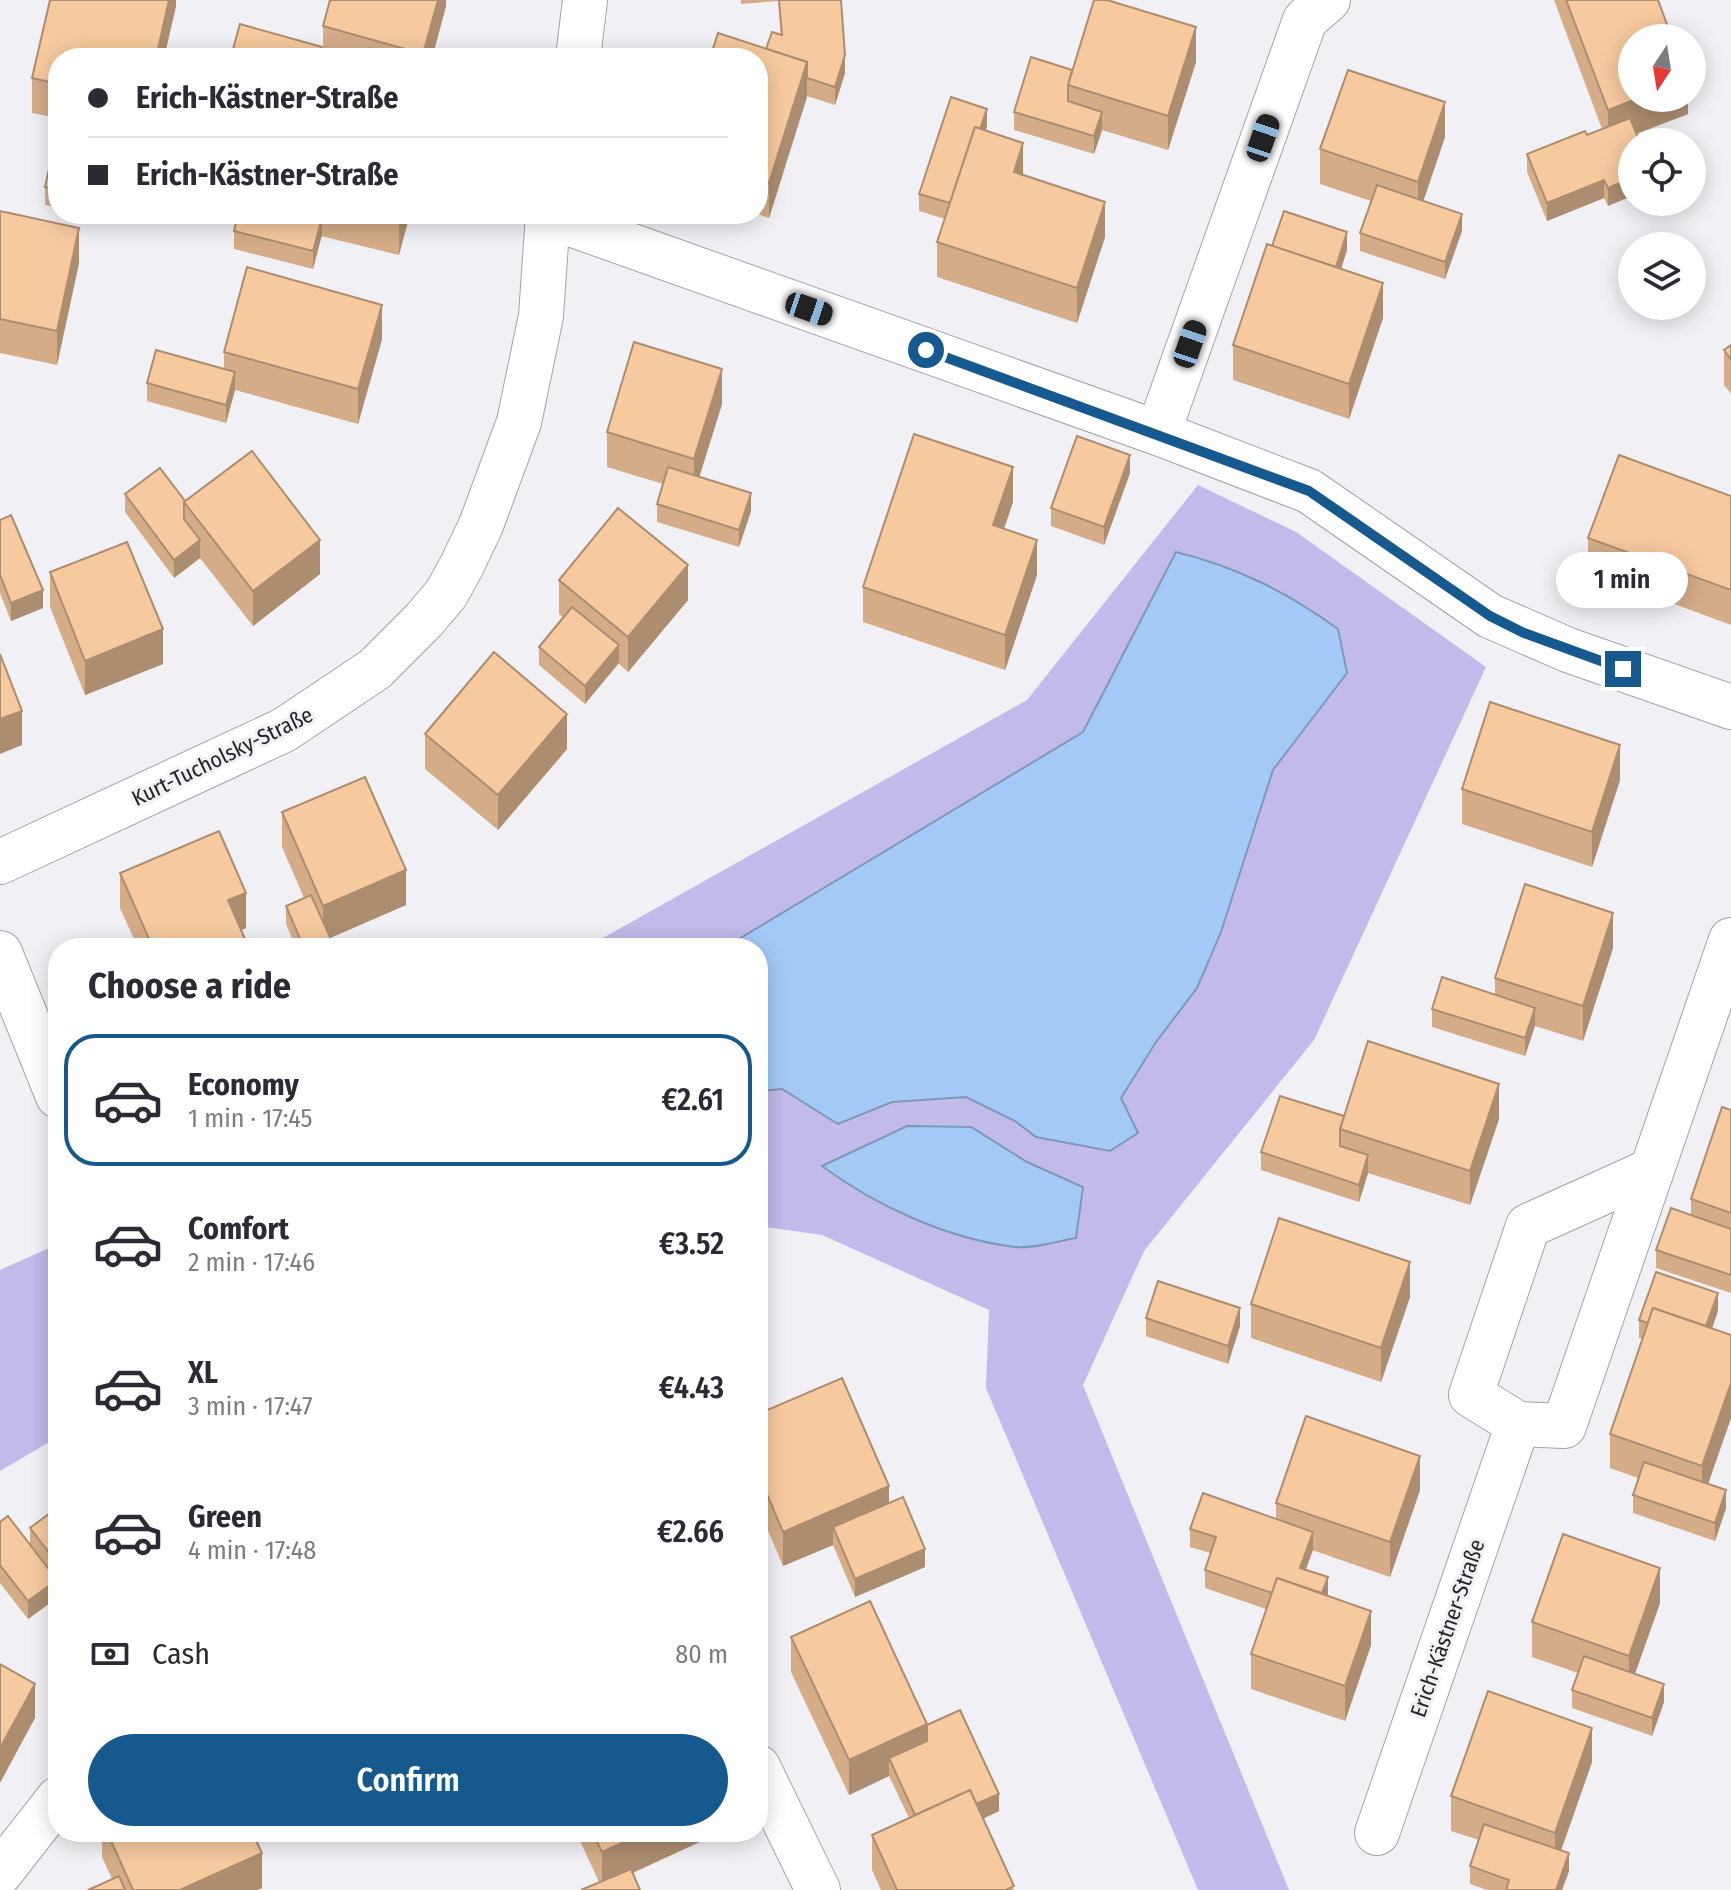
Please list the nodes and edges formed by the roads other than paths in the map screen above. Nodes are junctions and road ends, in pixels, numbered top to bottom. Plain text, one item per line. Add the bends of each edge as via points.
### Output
1 (585, 0) edge
2 (1328, 0) edge
3 (579, 48) edge
4 (547, 224) edge
5 (573, 224) edge
6 (1158, 433) junction
7 (1731, 707) edge
8 (0, 862) edge
9 (1731, 940) edge
10 (0, 953) edge
11 (48, 1071) edge
12 (1650, 1171) junction
13 (1518, 1424) junction
14 (768, 1788) edge
15 (48, 1812) edge
16 (1377, 1833) dead end
17 (0, 1875) edge
18 (6, 1890) edge
19 (818, 1890) edge

1 - 3 street
2 - 6 street via 1305,20
4 - 8 street, Kurt-Tucholsky-Straße via 541,316 519,422 475,539 446,594 424,620 375,669 284,730
5 - 6 street
6 - 7 street via 1309,491 1490,616 1524,633
9 - 12 street
10 - 11 street
12 - 13 street via 1564,1426
12 - 13 street via 1528,1226 1471,1395
13 - 16 street, Erich-Kästner-Straße
14 - 19 street
15 - 17 street
17 - 18 street

